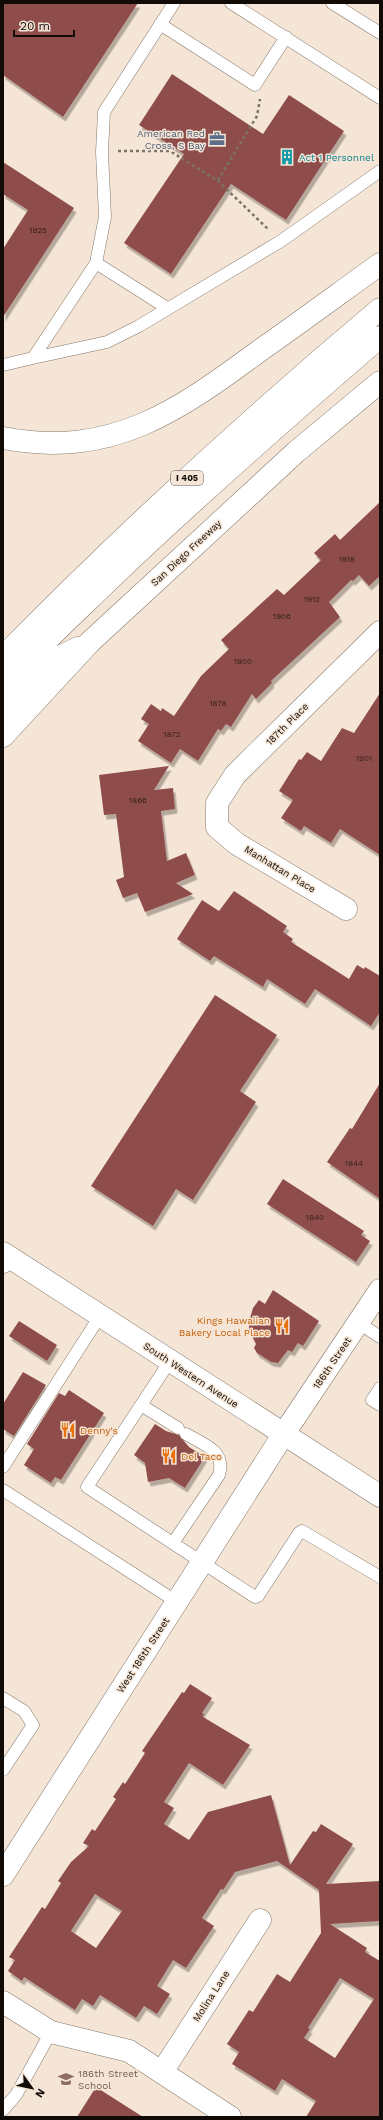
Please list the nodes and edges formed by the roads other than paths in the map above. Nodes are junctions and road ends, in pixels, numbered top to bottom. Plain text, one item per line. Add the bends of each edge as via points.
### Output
1 (174, 3) edge
2 (231, 3) edge
3 (332, 3) edge
4 (160, 24) junction
5 (380, 33) edge
6 (286, 37) junction
7 (380, 98) edge
8 (380, 171) edge
9 (96, 263) junction
10 (380, 264) edge
11 (167, 308) junction
12 (380, 309) edge
13 (380, 337) edge
14 (32, 358) junction
15 (3, 365) edge
16 (380, 382) edge
17 (3, 438) edge
18 (378, 637) edge
19 (90, 642) junction
20 (3, 657) edge
21 (3, 685) edge
22 (3, 710) edge
23 (3, 736) edge
24 (217, 826) joint
25 (346, 909) dead end
26 (4, 1257) edge
27 (380, 1290) edge
28 (100, 1316) junction
29 (359, 1323) junction
30 (380, 1337) edge
31 (170, 1361) junction
32 (380, 1388) edge
33 (141, 1405) junction
34 (380, 1405) edge
35 (283, 1435) junction
36 (3, 1467) edge
37 (3, 1490) edge
38 (380, 1496) edge
39 (173, 1544) junction
40 (202, 1563) junction
41 (380, 1578) edge
42 (177, 1602) junction
43 (3, 1698) edge
44 (3, 1770) edge
45 (3, 1875) edge
46 (260, 1920) dead end
47 (3, 2002) edge
48 (51, 2032) junction
49 (162, 2072) junction
50 (3, 2110) edge
51 (230, 2117) edge

1 - 4 lane
2 - 6 lane
3 - 5 lane
4 - 6 lane via 255,85
4 - 9 lane via 104,112 102,152 105,217
6 - 7 lane
8 - 11 lane via 281,241
9 - 11 lane
9 - 14 lane
10 - 17 main road via 214,384 159,418 97,439 56,443 23,442
11 - 14 lane via 107,342
12 - 20 main road, I 405 via 196,469
13 - 21 main road via 241,457 25,661
14 - 15 lane
16 - 19 main road, San Diego Freeway via 296,452
18 - 24 main road, 187th Place via 235,775 217,803
19 - 22 main road via 47,663
19 - 23 main road, San Diego Freeway
24 - 25 main road, Manhattan Place via 237,844
26 - 28 main road, South Western Avenue
27 - 29 main road, 186th Street
28 - 31 main road, South Western Avenue
28 - 36 lane
29 - 30 lane
29 - 35 main road, 186th Street
31 - 33 lane
31 - 35 main road, South Western Avenue
32 - 34 lane via 372,1400
33 - 39 lane via 218,1453 222,1464 219,1475
33 - 39 lane via 87,1487
35 - 38 main road, South Western Avenue
35 - 40 main road, West 186th Street
37 - 42 lane
39 - 40 lane
40 - 41 lane via 257,1597 302,1531
40 - 42 main road, West 186th Street
42 - 45 main road, West 186th Street
43 - 44 lane via 24,1711 33,1725
46 - 49 main road, Molina Lane
47 - 48 main road
48 - 49 main road via 129,2051
48 - 50 lane via 16,2095
49 - 51 main road

